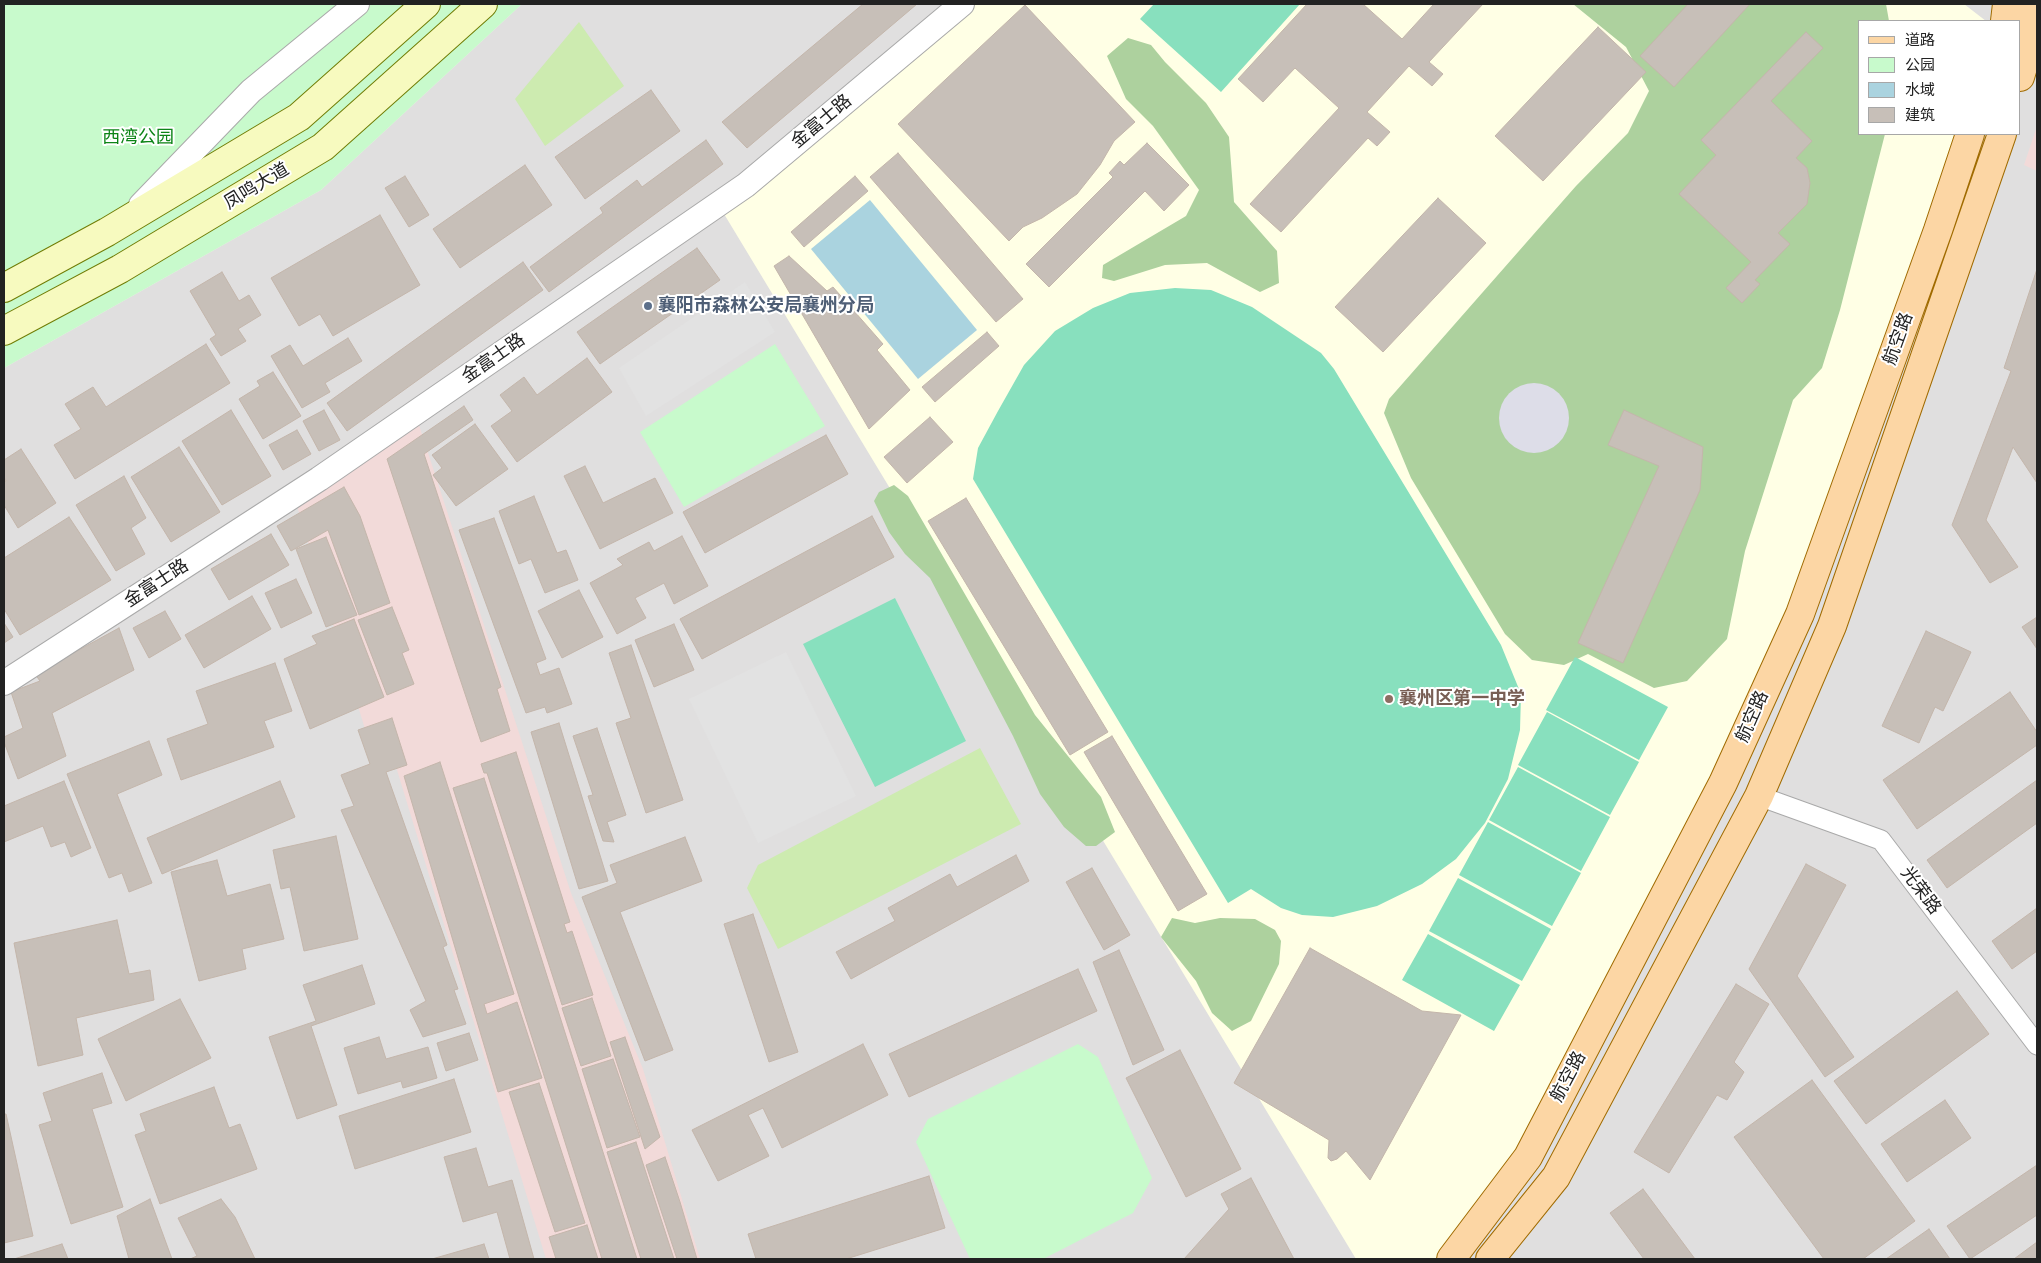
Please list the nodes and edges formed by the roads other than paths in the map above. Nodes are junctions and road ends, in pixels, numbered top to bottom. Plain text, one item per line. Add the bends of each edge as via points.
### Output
1 (357, 4) edge
2 (426, 4) edge
3 (483, 4) edge
4 (962, 4) edge
5 (2007, 4) edge
6 (2034, 4) edge
7 (2005, 20) edge
8 (2021, 74) edge
9 (1970, 135) edge
10 (2002, 135) edge
11 (126, 221) junction
12 (4, 288) edge
13 (4, 331) edge
14 (4, 683) edge
15 (1759, 796) junction
16 (2037, 1045) edge
17 (1451, 1259) edge
18 (1490, 1259) edge

1 - 11 street via 251,91
2 - 11 main road via 299,117
3 - 13 main road, 凤鸣大道 via 323,147 120,269
4 - 14 street, 金富士路 via 746,185 319,479
5 - 7 main road
6 - 8 main road via 2029,47
9 - 17 main road, 航空路 via 1800,614 1723,783 1528,1158
10 - 15 main road, 航空路 via 1832,626
11 - 12 main road
15 - 16 street, 光荣路 via 1881,840
15 - 18 main road, 航空路 via 1556,1177

